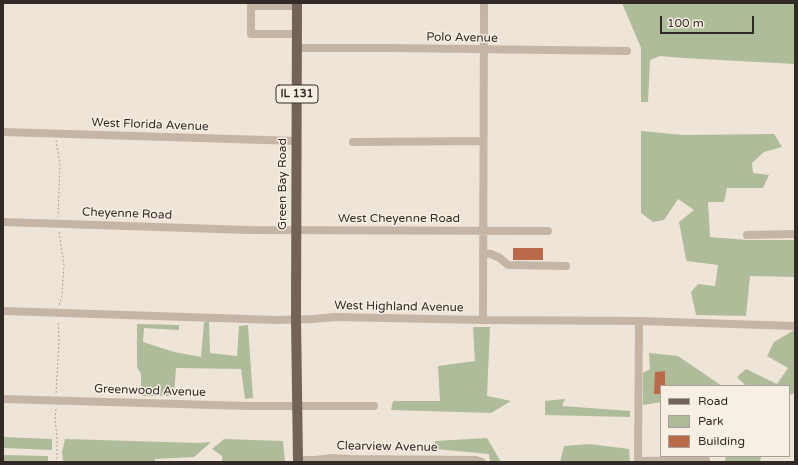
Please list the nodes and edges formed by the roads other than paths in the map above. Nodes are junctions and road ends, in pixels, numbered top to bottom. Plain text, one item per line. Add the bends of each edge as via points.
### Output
1 (484, 3) edge
2 (297, 4) edge
3 (297, 34) junction
4 (296, 48) junction
5 (484, 50) junction
6 (627, 52) dead end
7 (3, 132) edge
8 (296, 141) junction
9 (483, 141) junction
10 (353, 142) dead end
11 (3, 222) edge
12 (249, 230) joint
13 (296, 230) junction
14 (482, 231) junction
15 (548, 231) dead end
16 (795, 234) edge
17 (747, 235) dead end
18 (483, 253) junction
19 (566, 266) dead end
20 (3, 311) edge
21 (296, 319) junction
22 (483, 320) junction
23 (639, 321) junction
24 (795, 326) edge
25 (3, 399) edge
26 (374, 406) dead end
27 (296, 407) junction
28 (706, 460) dead end
29 (298, 461) edge
30 (479, 461) edge
31 (638, 462) edge

1 - 5 street
2 - 3 main road, IL 131
2 - 3 street via 251,6 251,34
3 - 4 main road, IL 131
4 - 5 street, Polo Avenue
4 - 8 main road, Green Bay Road / IL 131
5 - 6 street, Polo Avenue
5 - 9 street
7 - 8 street, West Florida Avenue
8 - 13 main road, Green Bay Road / IL 131
9 - 10 street
9 - 14 street
11 - 12 street, Cheyenne Road
12 - 13 street, West Cheyenne Road
13 - 14 street, West Cheyenne Road
13 - 21 main road, Green Bay Road / IL 131
14 - 15 street, West Cheyenne Road
14 - 18 street
16 - 17 street
18 - 19 street via 500,258 508,265
18 - 22 street
20 - 21 street, West Highland Avenue
21 - 22 street, West Highland Avenue via 335,317
21 - 27 main road, IL 131
22 - 23 street, West Highland Avenue
23 - 24 street, West Highland Avenue
23 - 31 street
25 - 27 street, Greenwood Avenue
26 - 27 street, Greenwood Avenue
27 - 29 main road, IL 131
28 - 31 street
29 - 30 street, Clearview Avenue via 332,458

